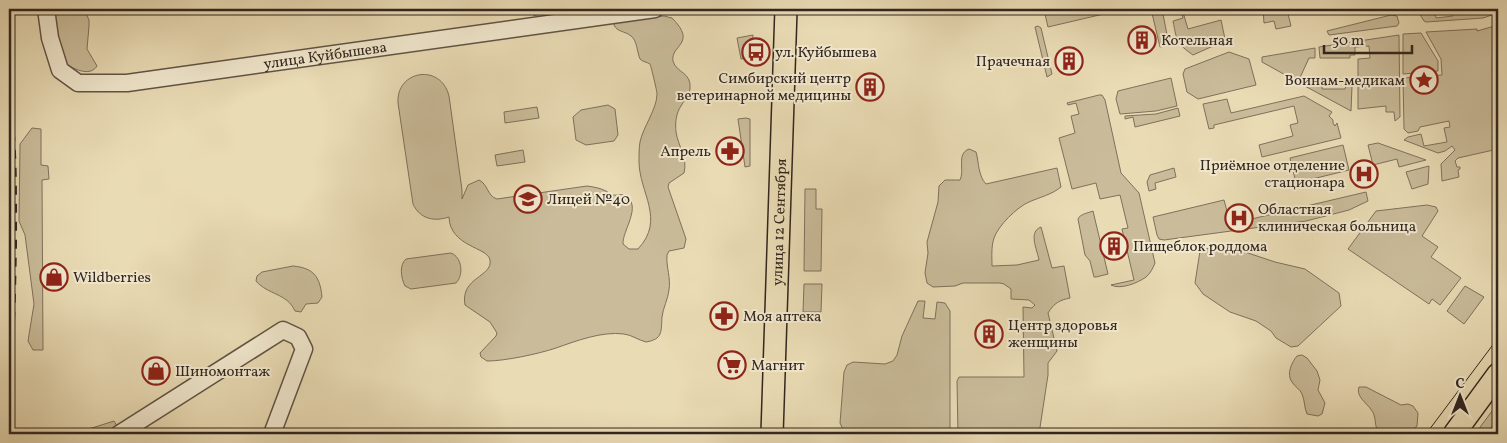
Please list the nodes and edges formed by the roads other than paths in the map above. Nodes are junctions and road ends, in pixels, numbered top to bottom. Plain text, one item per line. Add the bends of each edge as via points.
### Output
1 (46, 9) edge
2 (655, 9) edge
3 (786, 9) edge
4 (1498, 374) edge
5 (119, 434) edge
6 (272, 434) edge
7 (772, 434) edge
8 (1454, 434) edge

1 - 2 street, улица Куйбышева via 50,38 60,70 78,83 158,80
3 - 7 main road, улица 12 Сентября
4 - 8 main road
5 - 6 street via 283,330 298,337 304,349

